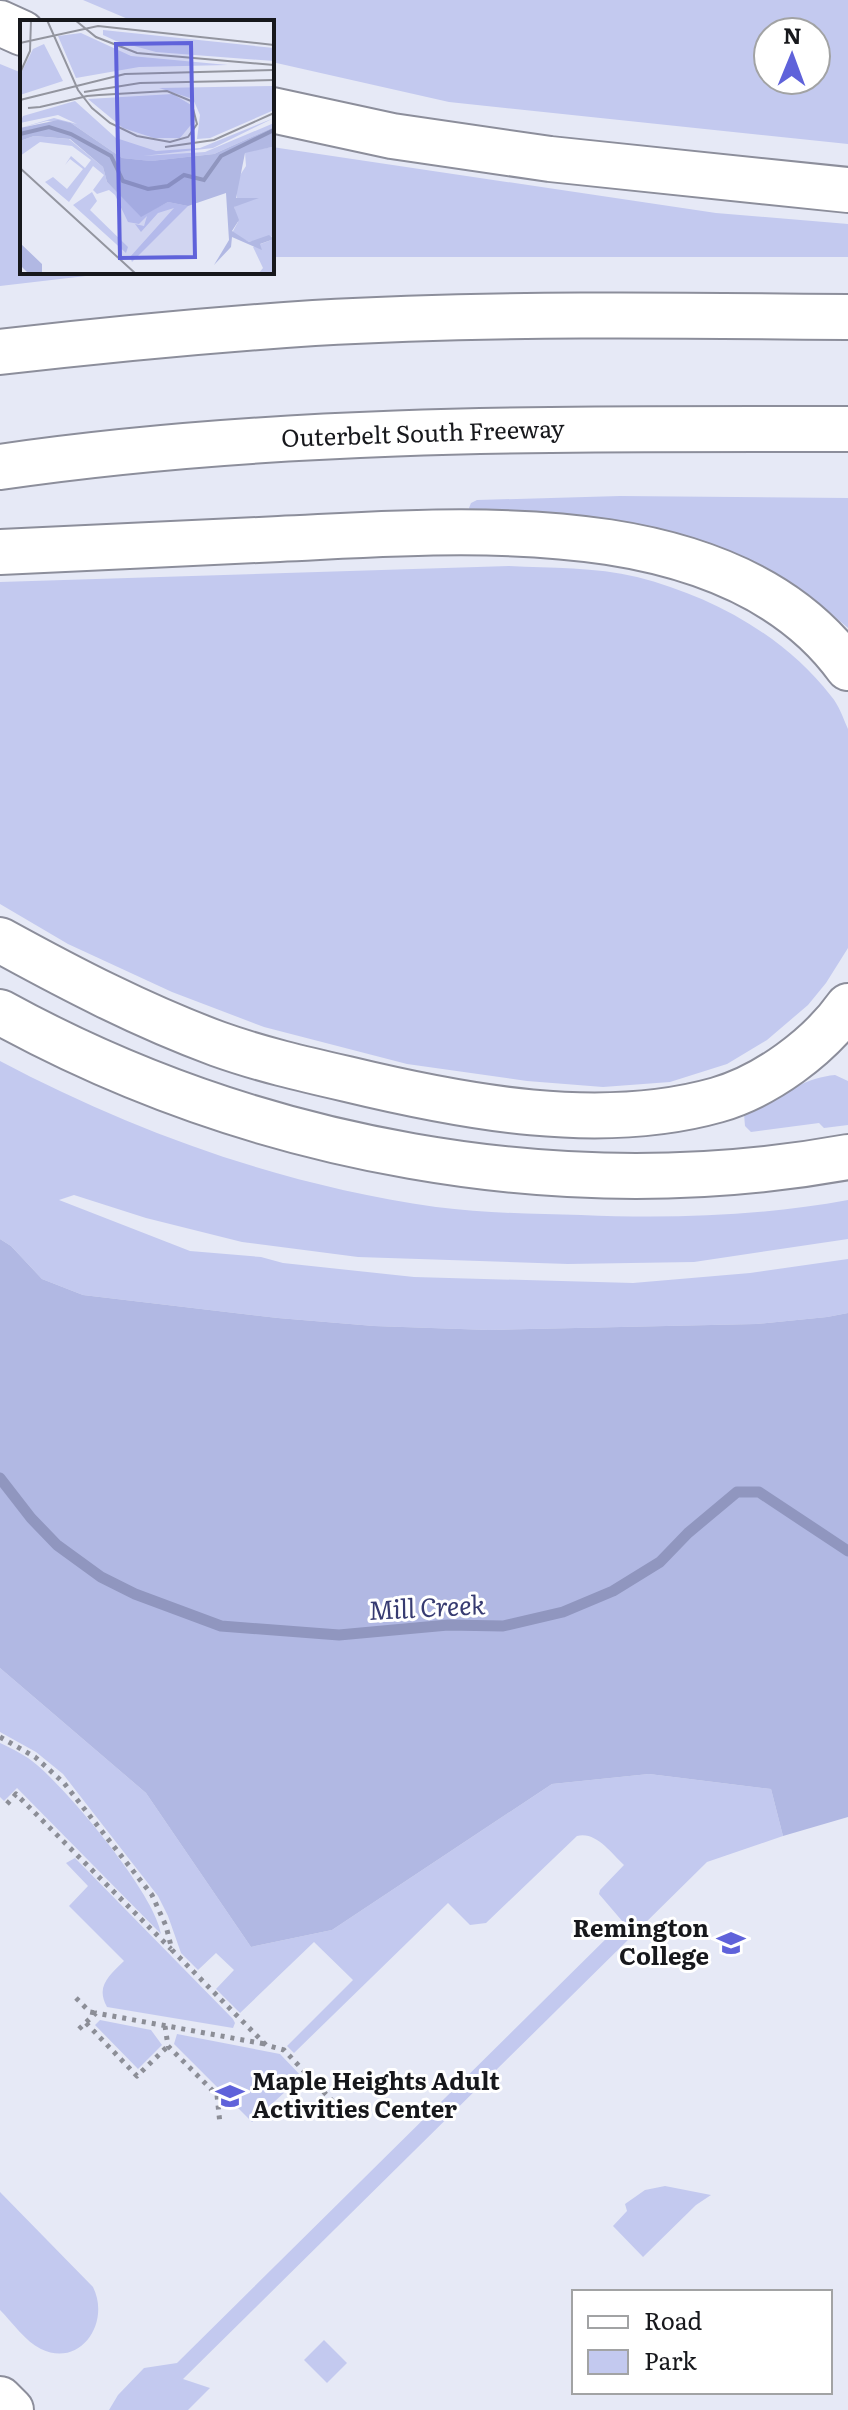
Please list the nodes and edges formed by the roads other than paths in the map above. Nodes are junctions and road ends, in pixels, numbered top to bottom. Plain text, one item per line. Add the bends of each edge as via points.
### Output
1 (0, 23) edge
2 (20, 32) edge
3 (274, 110) edge
4 (848, 190) edge
5 (848, 317) edge
6 (0, 352) edge
7 (848, 429) edge
8 (0, 467) edge
9 (0, 552) edge
10 (848, 668) edge
11 (0, 940) edge
12 (848, 1006) edge
13 (0, 1012) edge
14 (848, 1157) edge
15 (0, 2399) edge
16 (11, 2410) edge

1 - 2 main road
3 - 4 main road via 392,136 550,159
5 - 6 main road via 667,315 315,323
7 - 8 main road, Outerbelt South Freeway via 547,429 260,439
9 - 10 main road via 475,533 603,542 677,556 747,585 813,628
11 - 12 main road via 80,985 255,1056 398,1092 542,1112 635,1114 721,1099 789,1064
13 - 14 main road via 121,1070 256,1120 396,1153 534,1172 671,1175
15 - 16 main road

